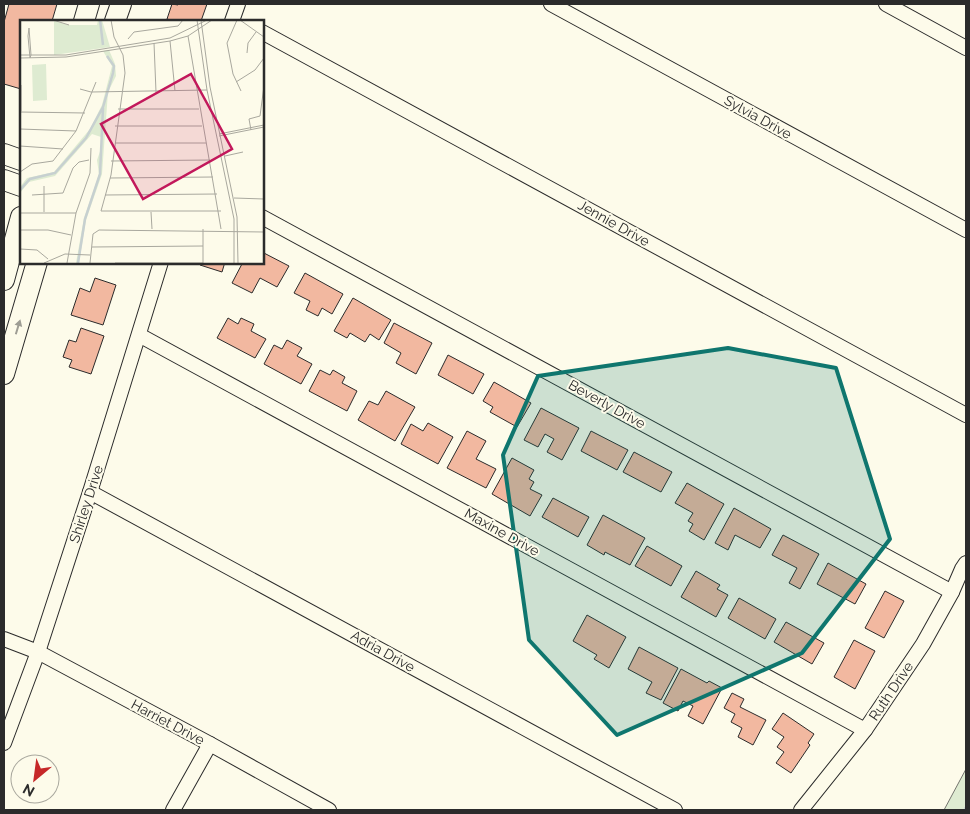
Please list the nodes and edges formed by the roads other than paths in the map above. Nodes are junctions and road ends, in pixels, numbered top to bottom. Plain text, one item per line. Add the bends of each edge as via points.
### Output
1 (89, 4) edge
2 (121, 4) edge
3 (551, 4) edge
4 (886, 4) edge
5 (84, 20) edge
6 (115, 20) edge
7 (264, 33) edge
8 (966, 48) edge
9 (4, 154) edge
10 (20, 160) edge
11 (4, 180) edge
12 (20, 186) edge
13 (264, 218) edge
14 (20, 221) edge
15 (966, 230) edge
16 (36, 264) edge
17 (160, 264) edge
18 (4, 280) edge
19 (139, 335) junction
20 (4, 374) edge
21 (966, 415) edge
22 (90, 492) junction
23 (966, 563) edge
24 (952, 592) junction
25 (4, 640) edge
26 (38, 652) junction
27 (865, 730) junction
28 (4, 743) edge
29 (210, 744) junction
30 (173, 810) edge
31 (328, 810) edge
32 (675, 810) edge
33 (801, 810) edge

1 - 5 main road
2 - 6 main road
3 - 15 street, Sylvia Drive
4 - 8 street
7 - 21 street, Jennie Drive
9 - 10 main road
11 - 12 main road
13 - 24 street, Beverly Drive
14 - 18 main road
20 -> 16 main road
17 - 19 street, Shirley Drive
19 - 22 street, Shirley Drive
19 - 27 street, Maxine Drive
22 - 26 street, Shirley Drive
22 - 32 street, Adria Drive
23 - 24 street, Ruth Drive
24 - 27 street, Ruth Drive via 923,644
25 - 26 street, Harriet Drive
26 - 28 street, Shirley Drive
26 - 29 street, Harriet Drive
27 - 33 street, Ruth Drive
29 - 30 street
29 - 31 street, Harriet Drive

